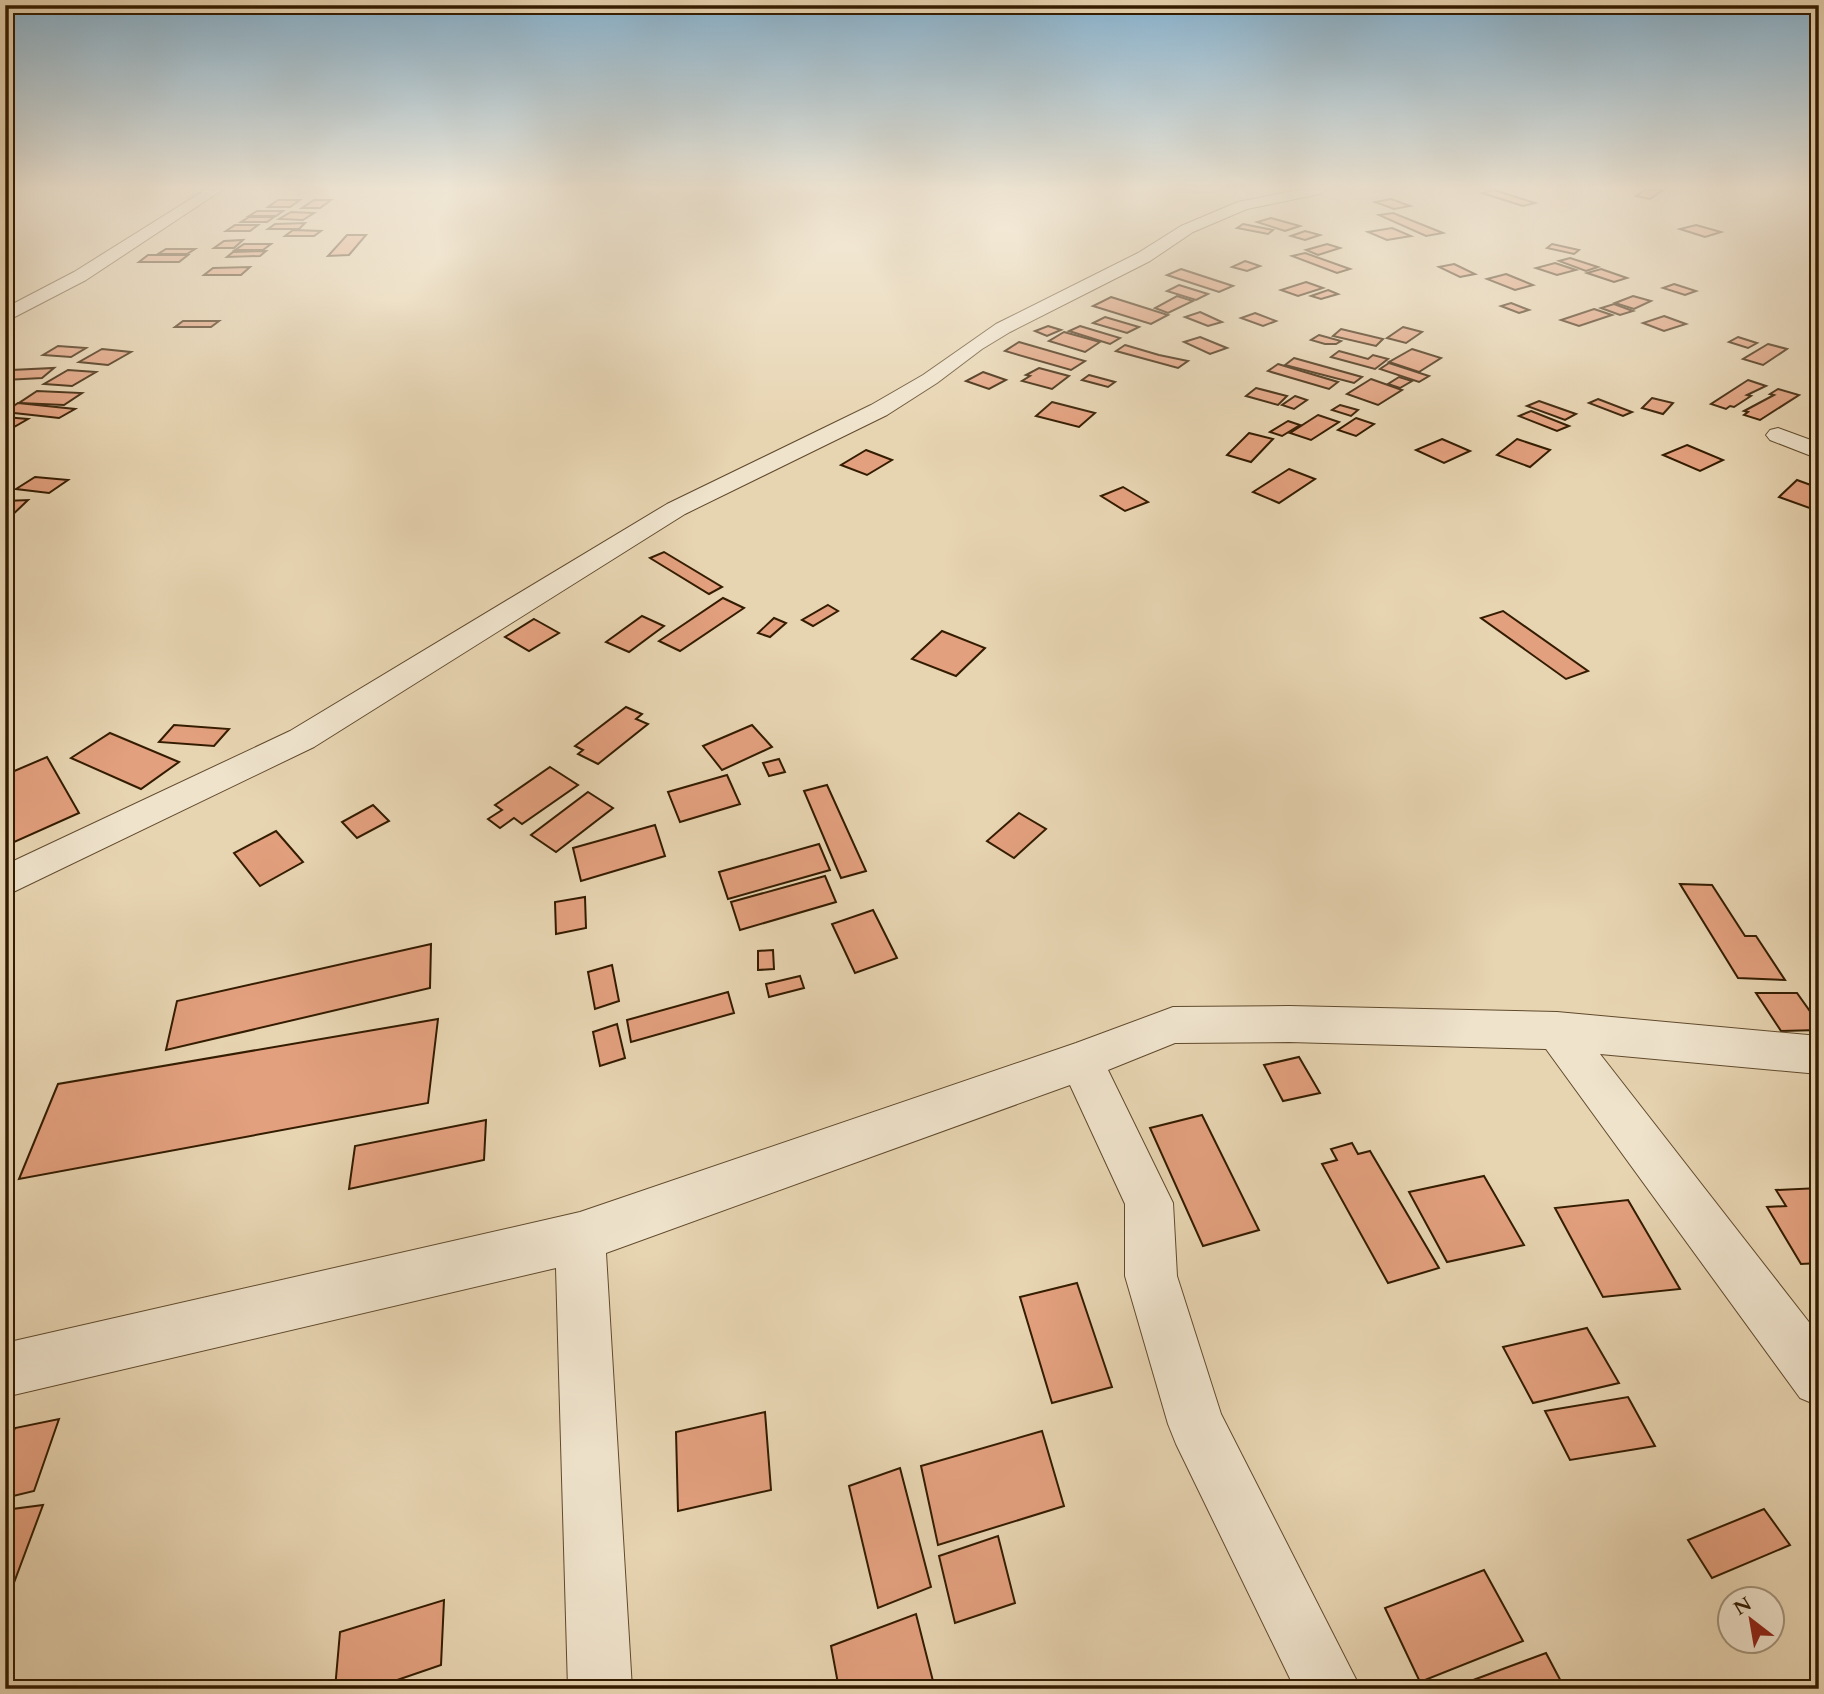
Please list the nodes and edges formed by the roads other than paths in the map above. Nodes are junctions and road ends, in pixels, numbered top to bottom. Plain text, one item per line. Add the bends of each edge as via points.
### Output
1 (90, 269) edge
2 (1120, 269) edge
3 (5, 316) edge
4 (1778, 436) dead end
5 (1819, 452) edge
6 (5, 883) edge
7 (1557, 1031) junction
8 (1819, 1055) edge
9 (1081, 1061) junction
10 (580, 1237) junction
11 (5, 1370) edge
12 (1819, 1379) edge
13 (600, 1689) edge
14 (1329, 1689) edge

1 - 3 street
2 - 6 street via 1003,328 879,410 676,509 302,739
4 - 5 street
7 - 8 street
7 - 9 street via 1173,1025
7 - 12 street
9 - 10 street
9 - 14 street via 1149,1203 1151,1276 1196,1424
10 - 11 street
10 - 13 street

